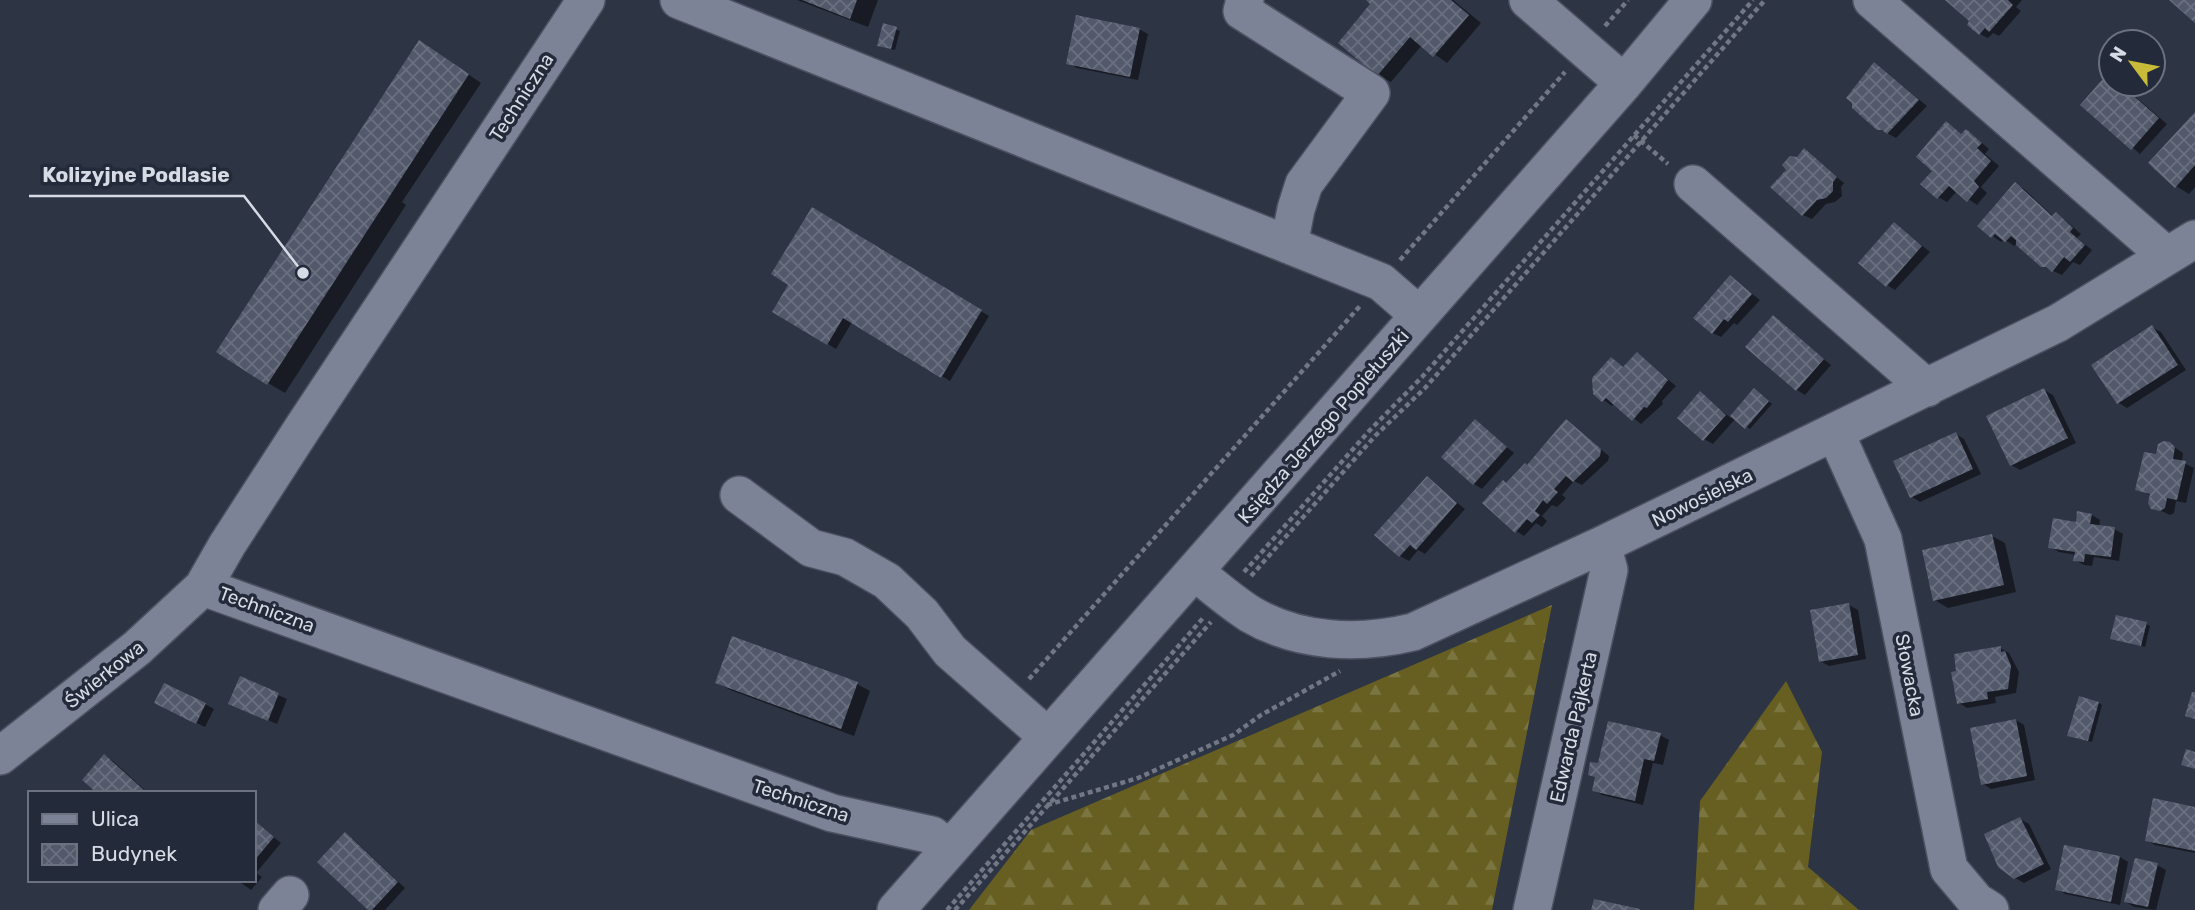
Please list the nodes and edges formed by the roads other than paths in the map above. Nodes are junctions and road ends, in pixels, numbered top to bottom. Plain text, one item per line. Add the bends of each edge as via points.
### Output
1 (586, 0) edge
2 (679, 0) edge
3 (1245, 0) edge
4 (1528, 0) edge
5 (1693, 0) edge
6 (1871, 0) edge
7 (1623, 83) junction
8 (1693, 184) road end
9 (1289, 245) junction
10 (2181, 247) edge
11 (1419, 315) junction
12 (1927, 388) junction
13 (1835, 432) junction
14 (740, 495) dead end
15 (1602, 545) junction
16 (1195, 572) junction
17 (204, 587) junction
18 (1048, 737) junction
19 (0, 756) edge
20 (950, 849) junction
21 (896, 910) edge
22 (1532, 910) edge
23 (1990, 910) edge

1 - 17 street, Techniczna via 227,544
2 - 9 street
3 - 9 street via 1242,11 1371,93 1304,184
4 - 7 street
5 - 7 street, Księdza Jerzego Popiełuszki
6 - 10 street
7 - 11 street, Księdza Jerzego Popiełuszki
8 - 12 street
9 - 11 street via 1381,282
10 - 12 street, Nowosielska via 2058,323
11 - 16 street, Księdza Jerzego Popiełuszki
12 - 13 street, Nowosielska
13 - 15 street, Nowosielska
13 - 23 street, Słowacka via 1883,539 1949,869 1976,901
14 - 18 street via 811,548 845,557 887,581 922,614 950,651
15 - 16 street, Nowosielska via 1437,622 1387,638 1350,641 1299,633 1252,615
15 - 22 street, Edwarda Pajkerta via 1609,570
16 - 18 street, Księdza Jerzego Popiełuszki
17 - 19 street, Świerkowa via 137,649
17 - 20 street, Techniczna via 832,813 932,835
18 - 20 street, Księdza Jerzego Popiełuszki
20 - 21 street, Księdza Jerzego Popiełuszki

